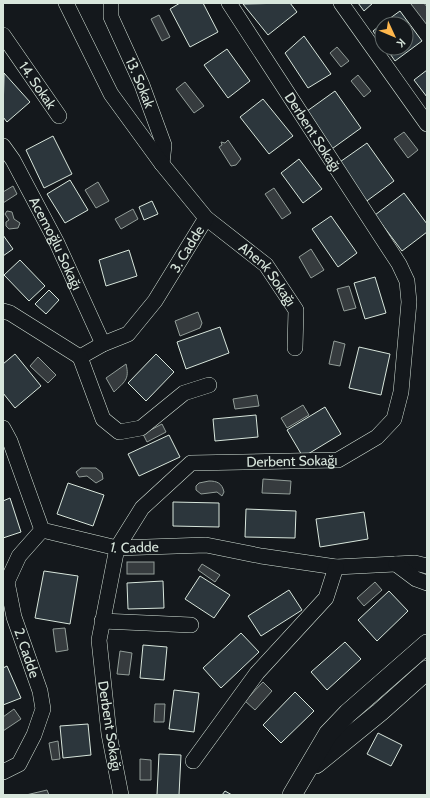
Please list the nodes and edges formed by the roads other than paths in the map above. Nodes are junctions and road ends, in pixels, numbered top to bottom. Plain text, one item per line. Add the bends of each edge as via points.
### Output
1 (66, 3) edge
2 (111, 3) edge
3 (229, 3) edge
4 (341, 3) edge
5 (3, 35) edge
6 (59, 116) dead end
7 (427, 124) edge
8 (3, 146) edge
9 (162, 164) junction
10 (206, 218) junction
11 (3, 299) edge
12 (7, 312) edge
13 (103, 344) junction
14 (295, 348) dead end
15 (80, 357) junction
16 (208, 385) dead end
17 (3, 428) edge
18 (42, 530) junction
19 (117, 548) junction
20 (396, 564) junction
21 (427, 566) edge
22 (336, 567) junction
23 (427, 583) edge
24 (9, 612) edge
25 (102, 621) junction
26 (191, 625) dead end
27 (427, 644) edge
28 (427, 661) edge
29 (427, 670) edge
30 (407, 688) junction
31 (193, 762) dead end
32 (307, 771) junction
33 (3, 772) edge
34 (121, 795) edge
35 (292, 795) edge

1 - 9 street, 3. Cadde via 111,94
2 - 9 street, 13. Sokak via 111,17 142,85 164,145
3 - 19 street, Derbent Sokağı via 407,280 409,302 401,392 394,419 377,437 338,460 192,463 142,508
4 - 7 street
5 - 6 street, 14. Sokak
8 - 13 street, Acemoğlu Sokağı via 57,243
9 - 10 street, 3. Cadde
10 - 13 street, 3. Cadde via 155,301 128,334
10 - 14 street, Ahenk Sokağı via 266,265 296,310
11 - 12 street
12 - 15 street
13 - 15 street, 3. Cadde
15 - 16 street via 103,419 119,432 141,428 184,393
17 - 18 street
18 - 19 street, 1. Cadde
18 - 24 street, 2. Cadde via 19,556 7,582
19 - 22 street, 1. Cadde via 206,545
19 - 25 street, Derbent Sokağı
20 - 21 street, 1. Cadde via 415,563
20 - 22 street, 1. Cadde
20 - 23 street via 416,579
22 - 31 street via 326,598 257,673
24 - 33 street, 2. Cadde via 40,691 43,709 34,735 19,764
25 - 26 street
25 - 34 street, Derbent Sokağı via 98,640 109,734
27 - 32 main road via 348,713 328,734
28 - 30 main road via 420,667
29 - 30 main road
30 - 32 main road
32 - 35 main road

